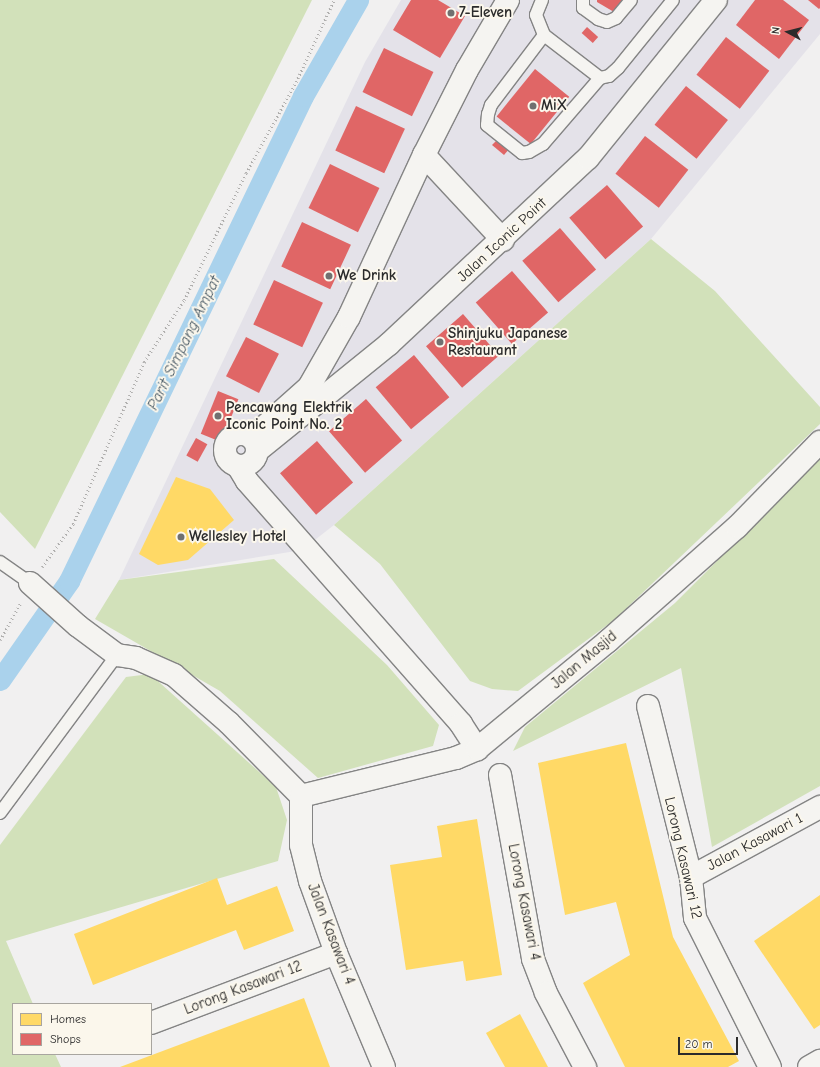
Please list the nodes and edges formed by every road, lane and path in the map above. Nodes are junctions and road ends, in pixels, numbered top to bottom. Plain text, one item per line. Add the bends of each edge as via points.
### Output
1 (334, 0) edge
2 (508, 0) edge
3 (542, 0) edge
4 (583, 0) edge
5 (631, 0) edge
6 (673, 0) edge
7 (716, 0) edge
8 (544, 35) junction
9 (600, 78) junction
10 (424, 155) junction
11 (503, 240) junction
12 (820, 442) edge
13 (255, 444) junction
14 (238, 466) junction
15 (0, 562) edge
16 (34, 587) junction
17 (0, 640) edge
18 (117, 655) junction
19 (648, 706) dead end
20 (477, 749) junction
21 (500, 775) dead end
22 (301, 796) junction
23 (820, 807) edge
24 (0, 813) edge
25 (691, 877) junction
26 (336, 953) junction
27 (152, 1023) edge
28 (820, 1060) edge
29 (384, 1067) edge
30 (585, 1067) edge
31 (770, 1067) edge
32 (809, 1067) edge

1 - 16 path via 296,82 246,173 184,300 144,362 74,524
2 - 10 street via 467,70
3 - 8 lane via 536,15
4 - 5 lane via 584,8 598,19 607,22 616,18
6 - 9 lane via 618,68 609,76
7 - 11 street, Jalan Iconic Point via 588,158
8 - 9 lane
8 - 9 lane via 491,105 488,114 487,125 522,153 530,152 543,144
10 - 11 street
10 - 13 street via 349,317 309,387
11 - 13 street, Jalan Iconic Point via 389,344
12 - 20 street, Jalan Masjid via 737,527 608,641
13 - 14 street via 256,456 249,465
13 - 14 street via 236,434 225,445 225,456
14 - 20 street via 246,481 461,724
15 - 16 lane
16 - 17 path
16 - 18 street via 78,626
18 - 22 street via 136,658 174,676 234,729
18 - 24 lane
19 - 25 street, Lorong Kasawari 12
20 - 22 street, Jalan Masjid via 456,758
21 - 30 street, Lorong Kasawari 4 via 533,959 546,993
22 - 26 street, Jalan Kasawari 4 via 302,845 310,881
23 - 25 street, Jalan Kasawari 1
25 - 31 street, Lorong Kasawari 12 via 696,918
26 - 27 street, Lorong Kasawari 12
26 - 29 street, Jalan Kasawari 4
28 - 32 street

